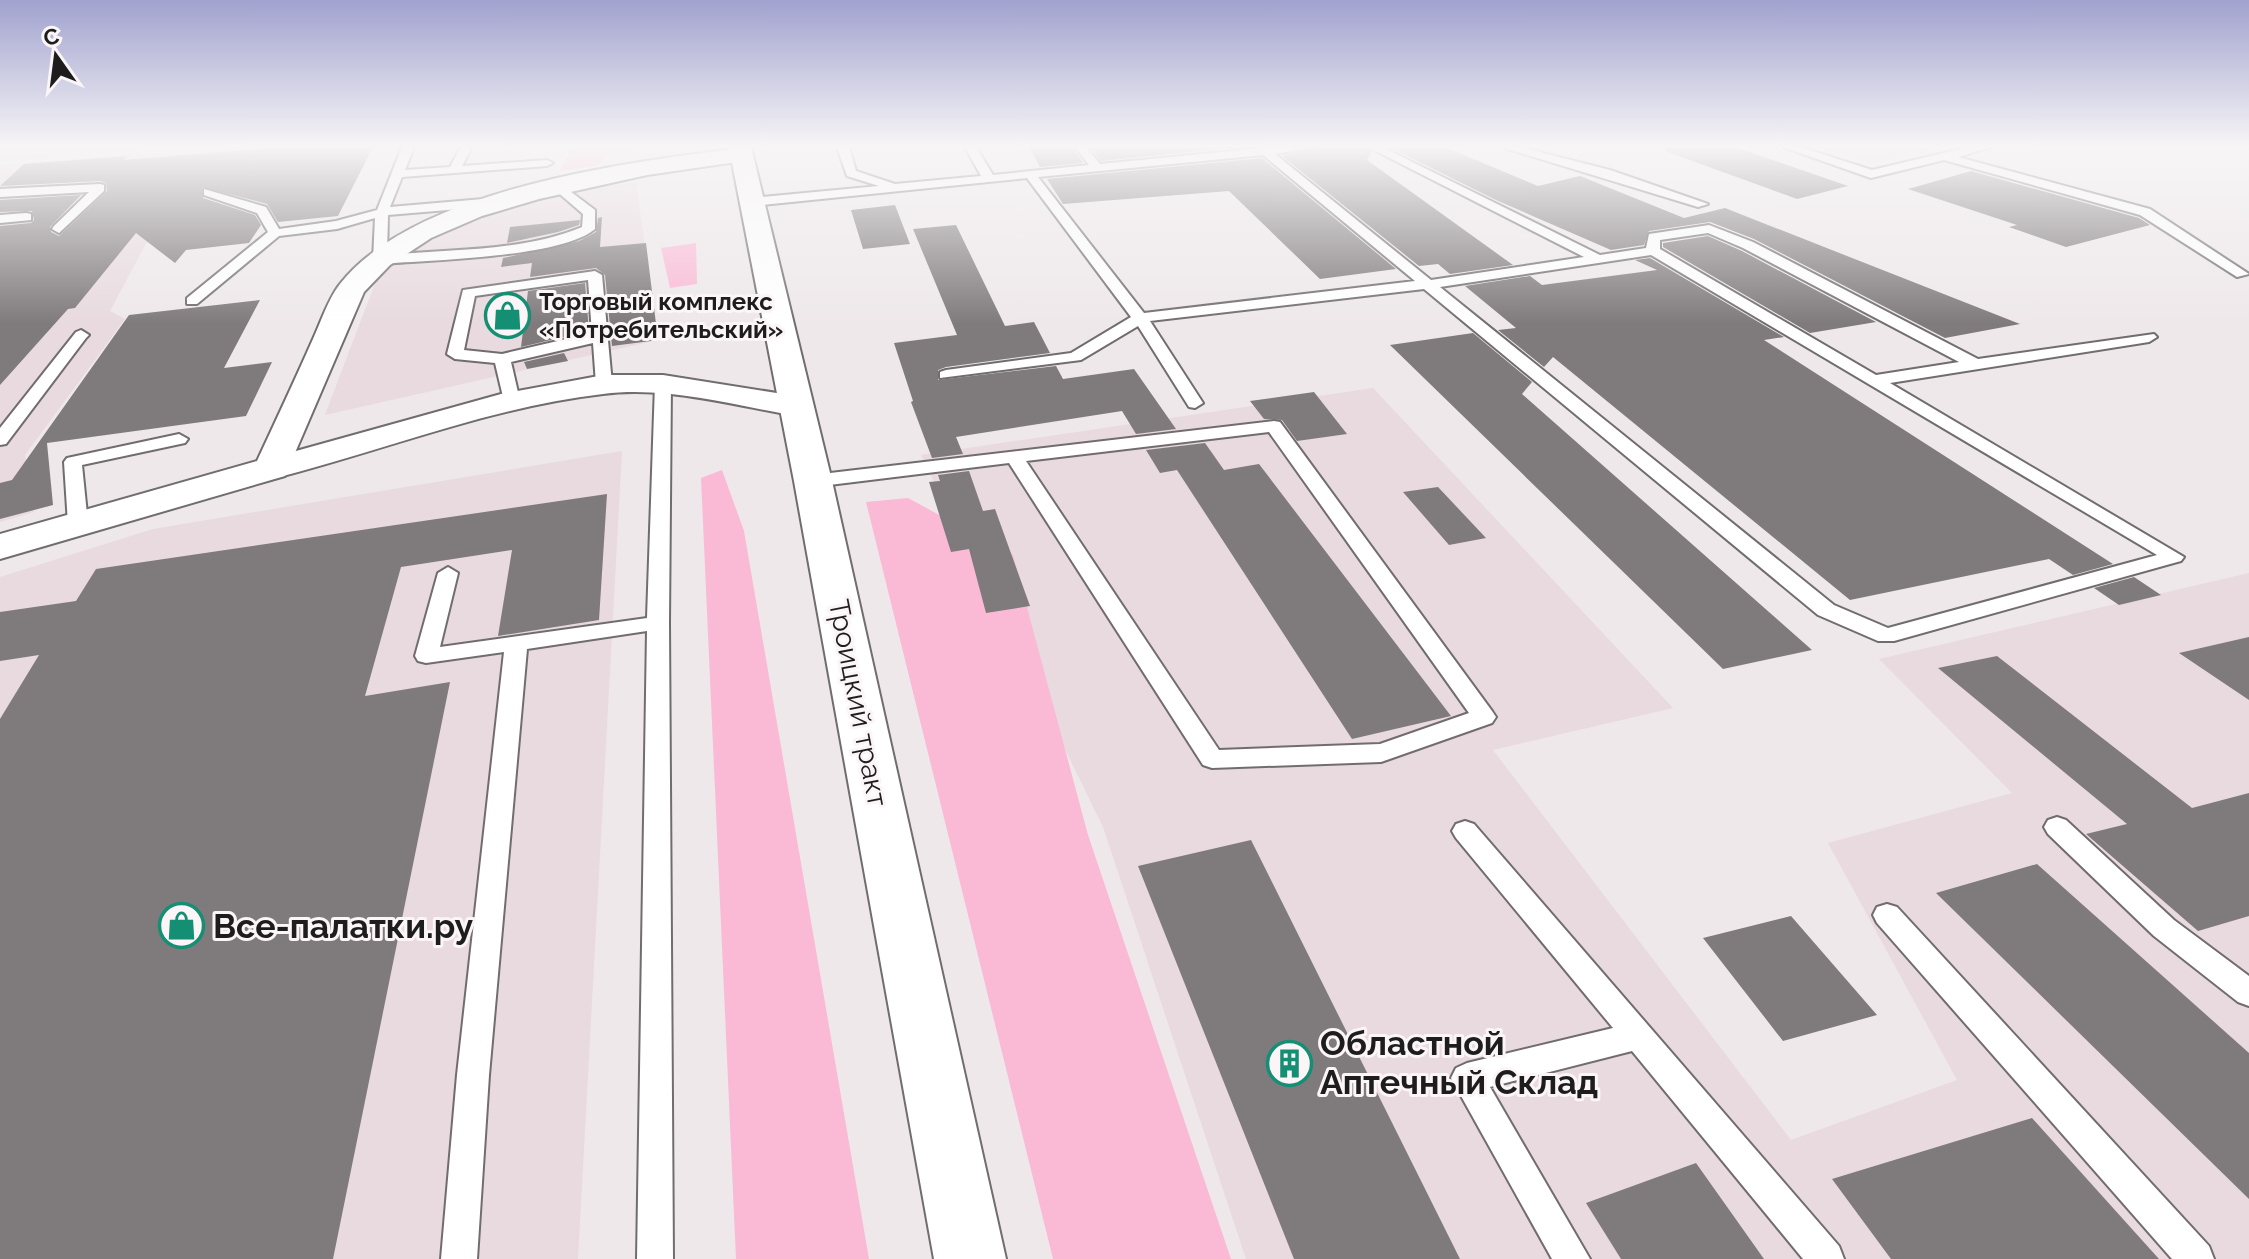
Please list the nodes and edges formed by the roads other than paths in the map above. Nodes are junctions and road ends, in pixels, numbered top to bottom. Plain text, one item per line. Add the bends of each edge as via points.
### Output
1 (82, 206) edge
2 (249, 206) edge
3 (384, 206) edge
4 (449, 206) edge
5 (496, 206) edge
6 (583, 206) edge
7 (753, 206) edge
8 (1054, 206) edge
9 (1332, 206) edge
10 (1491, 206) edge
11 (2122, 206) edge
12 (382, 212) junction
13 (26, 217) dead end
14 (0, 219) edge
15 (59, 229) dead end
16 (275, 233) junction
17 (1653, 251) junction
18 (1596, 258) junction
19 (380, 260) junction
20 (2242, 274) dead end
21 (1430, 284) junction
22 (192, 301) dead end
23 (1140, 318) junction
24 (81, 335) dead end
25 (601, 336) junction
26 (2149, 337) dead end
27 (502, 359) junction
28 (1977, 365) junction
29 (946, 375) dead end
30 (1877, 380) junction
31 (604, 384) junction
32 (663, 384) junction
33 (512, 401) junction
34 (1195, 403) dead end
35 (796, 406) junction
36 (179, 439) dead end
37 (0, 440) edge
38 (1014, 456) junction
39 (272, 468) junction
40 (813, 481) junction
41 (78, 524) junction
42 (0, 547) edge
43 (448, 573) dead end
44 (658, 623) junction
45 (516, 643) junction
46 (2057, 827) dead end
47 (1465, 831) dead end
48 (1887, 915) dead end
49 (2249, 993) edge
50 (1638, 1036) junction
51 (459, 1259) edge
52 (655, 1259) edge
53 (970, 1259) edge
54 (1572, 1259) edge
55 (1826, 1259) edge
56 (2196, 1259) edge

1 - 15 lane
2 - 16 lane via 262,210
3 - 12 lane
4 - 12 lane
5 - 19 main road via 408,239
6 - 19 lane via 590,213 588,229 580,234
7 - 35 main road, Троицкий тракт
8 - 23 lane
9 - 21 lane
10 - 18 lane
11 - 20 lane via 2145,212
12 - 16 lane via 337,225
12 - 19 lane
13 - 14 lane
16 - 22 lane
17 - 18 lane
17 - 28 lane via 1654,237 1709,229
17 - 30 lane
18 - 21 lane
19 - 39 main road via 351,289
21 - 23 lane
21 - 30 lane via 1826,610 1886,636 2174,557
23 - 29 lane via 1075,357
23 - 34 lane
24 - 37 lane
25 - 27 lane
25 - 27 lane via 595,275 468,293 455,354
25 - 31 lane
26 - 28 lane
27 - 33 lane
28 - 30 lane
31 - 32 street
31 - 33 street
32 - 35 street
32 - 44 lane
33 - 39 street
35 - 40 main road, Троицкий тракт
36 - 41 lane via 73,462
38 - 38 lane via 1274,426 1484,717 1381,753 1212,759
38 - 40 lane
39 - 41 main road
40 - 53 main road, Троицкий тракт
41 - 42 main road
43 - 45 lane via 426,656
44 - 45 lane
44 - 52 lane
45 - 51 lane
46 - 49 lane via 2164,928
47 - 50 lane
48 - 56 lane
50 - 54 lane via 1467,1078
50 - 55 lane

